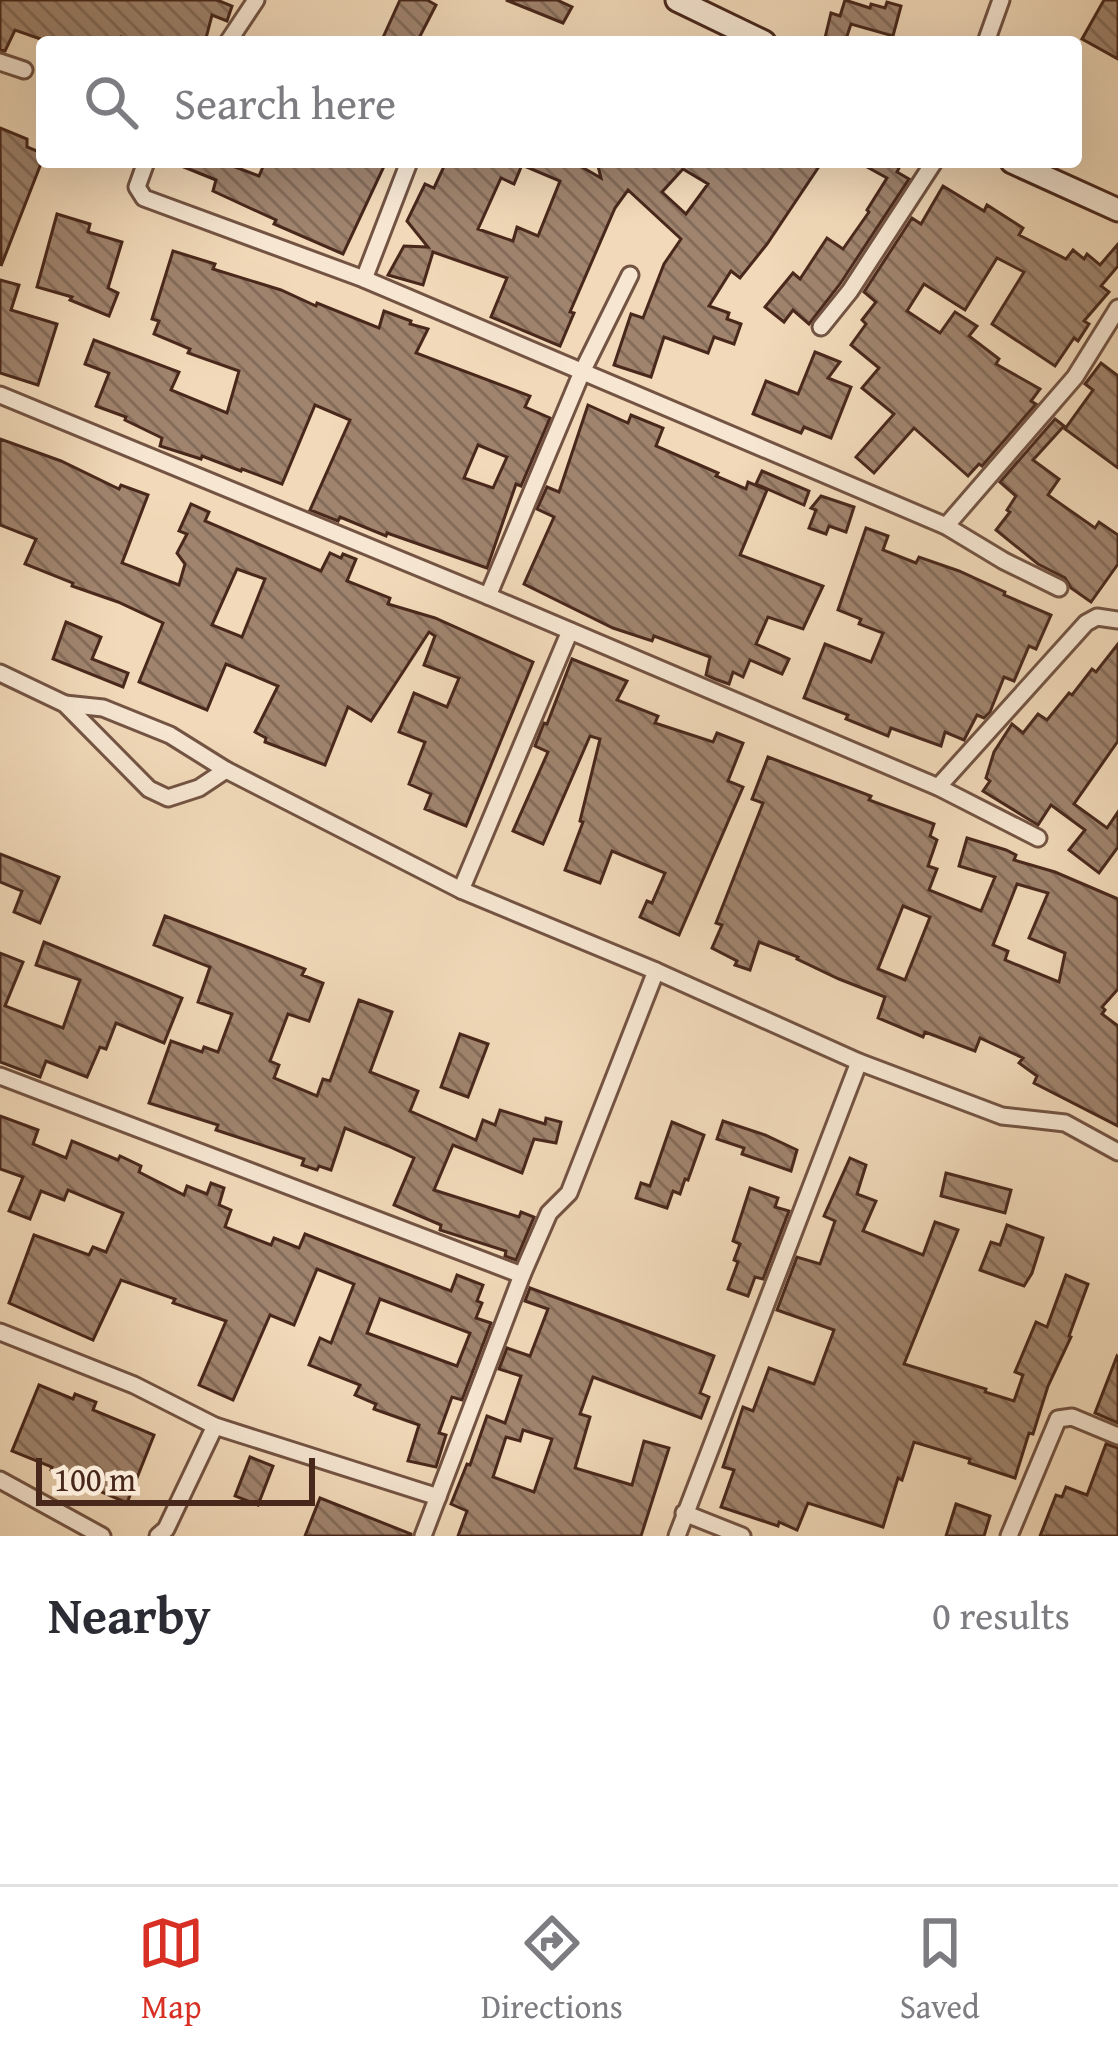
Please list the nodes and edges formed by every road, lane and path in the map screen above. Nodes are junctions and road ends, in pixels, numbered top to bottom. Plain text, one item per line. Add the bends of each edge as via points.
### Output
1 (256, 0) edge
2 (677, 0) edge
3 (1001, 0) edge
4 (232, 36) edge
5 (752, 36) edge
6 (988, 36) edge
7 (0, 62) edge
8 (24, 70) dead end
9 (144, 168) edge
10 (407, 168) edge
11 (930, 168) edge
12 (1025, 168) edge
13 (1118, 210) edge
14 (630, 275) dead end
15 (364, 279) junction
16 (1118, 308) edge
17 (821, 327) dead end
18 (582, 372) junction
19 (0, 395) edge
20 (946, 526) junction
21 (1059, 588) dead end
22 (488, 596) junction
23 (1118, 620) edge
24 (570, 632) junction
25 (0, 674) edge
26 (65, 704) junction
27 (226, 770) junction
28 (938, 787) junction
29 (1039, 838) dead end
30 (461, 890) junction
31 (656, 971) junction
32 (859, 1062) junction
33 (0, 1076) edge
34 (1118, 1152) edge
35 (522, 1275) junction
36 (0, 1332) edge
37 (215, 1426) junction
38 (1118, 1436) edge
39 (0, 1480) edge
40 (438, 1497) junction
41 (684, 1513) junction
42 (101, 1536) edge
43 (158, 1536) edge
44 (422, 1536) edge
45 (677, 1536) edge
46 (742, 1536) edge
47 (1010, 1536) edge

1 - 4 street
2 - 5 main road
3 - 6 street
7 - 8 street
9 - 15 street via 137,187 144,198
10 - 15 street
11 - 17 street
12 - 13 main road
14 - 18 street
15 - 18 street
16 - 20 street via 1076,377
18 - 20 street
18 - 22 street
19 - 22 street
20 - 21 street
22 - 24 street
23 - 28 street via 1086,623
24 - 28 street
24 - 30 street
25 - 26 street
26 - 27 street via 103,708 170,735
26 - 27 street via 149,789 168,798
27 - 30 street
28 - 29 street
30 - 31 street
31 - 32 street
31 - 35 street via 569,1193 550,1213
32 - 34 street via 1002,1116 1065,1123
32 - 41 street
33 - 35 street
35 - 40 street
36 - 37 street
37 - 40 street
37 - 43 street
38 - 47 street via 1058,1419
39 - 42 street
40 - 44 street
41 - 45 street
41 - 46 street

